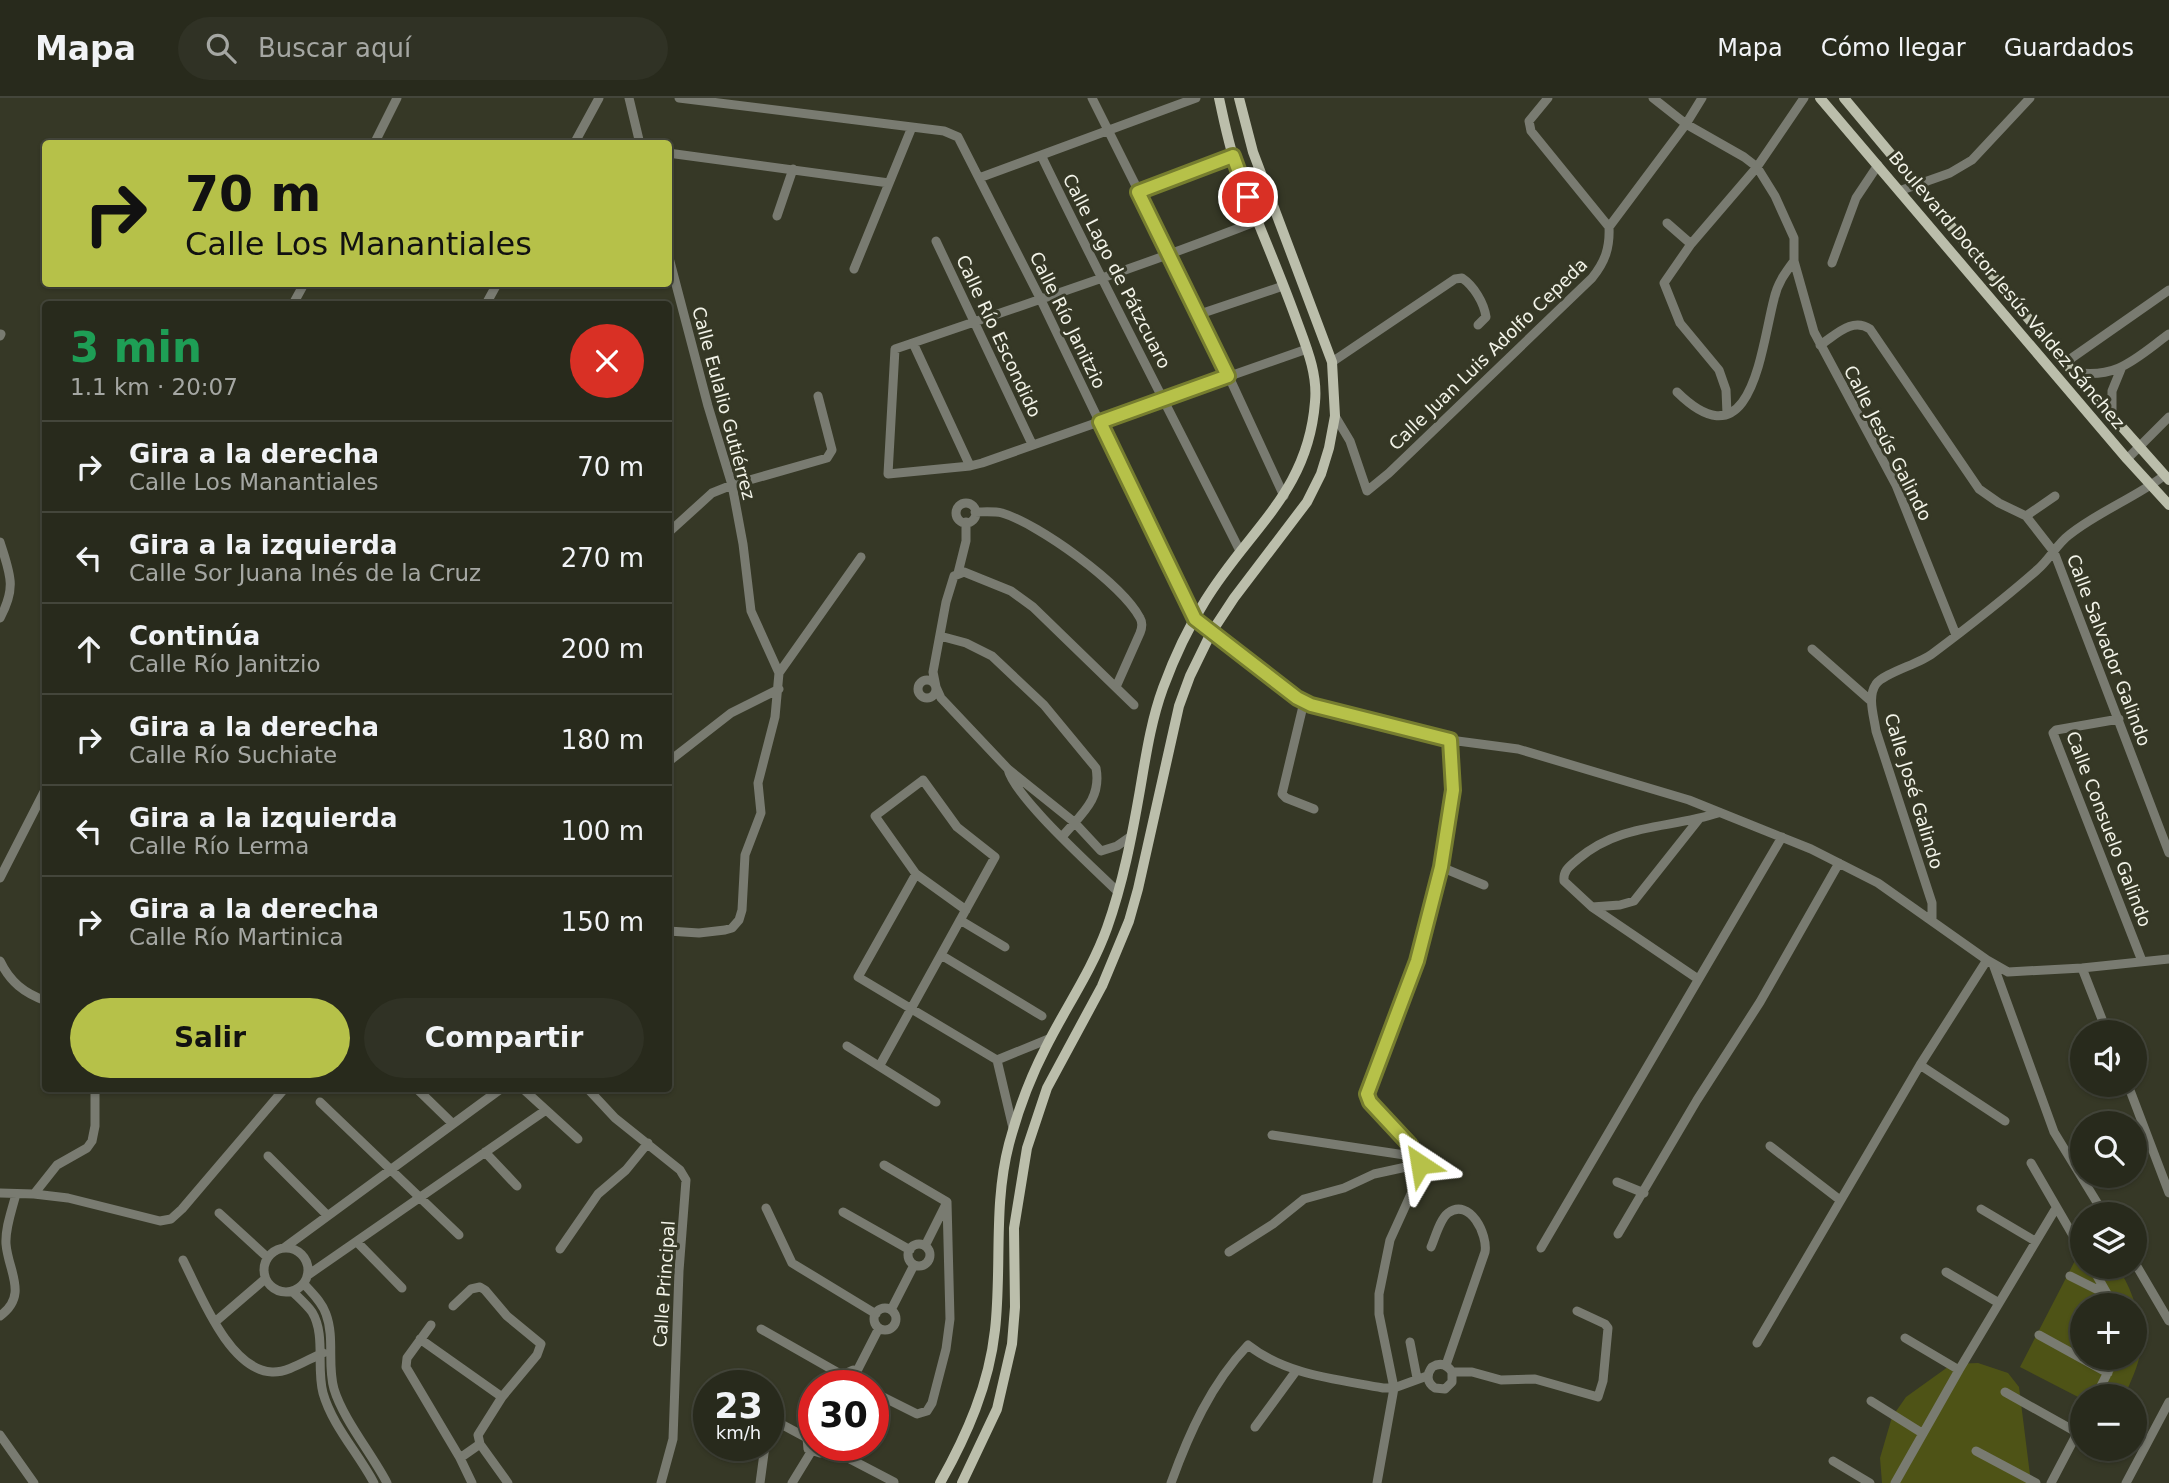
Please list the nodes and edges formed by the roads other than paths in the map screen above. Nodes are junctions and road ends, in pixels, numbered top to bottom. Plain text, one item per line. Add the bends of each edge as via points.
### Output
1 (397, 98) edge
2 (599, 98) edge
3 (629, 98) edge
4 (679, 98) edge
5 (1092, 98) edge
6 (1196, 98) edge
7 (1219, 98) edge
8 (1238, 98) edge
9 (1548, 98) edge
10 (1653, 98) edge
11 (1702, 98) edge
12 (1804, 98) edge
13 (1820, 98) edge
14 (1844, 98) edge
15 (2030, 98) edge
16 (1686, 124) junction
17 (912, 127) junction
18 (1107, 130) junction
19 (376, 140) edge
20 (576, 140) edge
21 (639, 140) edge
22 (672, 154) edge
23 (1041, 155) junction
24 (1233, 156) junction
25 (1878, 165) junction
26 (1757, 167) junction
27 (793, 169) junction
28 (979, 178) junction
29 (889, 183) junction
30 (1916, 184) junction
31 (1899, 191) junction
32 (1138, 192) junction
33 (777, 216) dead end
34 (1257, 221) junction
35 (1667, 223) dead end
36 (1609, 227) junction
37 (936, 241) dead end
38 (1691, 244) junction
39 (1170, 256) junction
40 (1794, 261) junction
41 (1832, 263) dead end
42 (672, 269) edge
43 (854, 269) dead end
44 (1100, 278) junction
45 (1283, 286) junction
46 (2169, 290) edge
47 (1040, 298) junction
48 (1200, 314) junction
49 (975, 323) junction
50 (1478, 325) dead end
51 (2169, 334) edge
52 (913, 343) junction
53 (1820, 345) junction
54 (1307, 349) junction
55 (1332, 362) junction
56 (2070, 367) junction
57 (2121, 369) junction
58 (1228, 376) junction
59 (1677, 392) dead end
60 (818, 397) dead end
61 (1164, 398) junction
62 (1727, 414) junction
63 (2112, 415) junction
64 (1335, 416) junction
65 (2169, 417) edge
66 (1100, 422) junction
67 (1032, 444) junction
68 (2140, 447) junction
69 (2127, 458) junction
70 (970, 466) junction
71 (2167, 477) edge
72 (732, 485) junction
73 (2151, 485) junction
74 (1284, 496) junction
75 (2055, 496) dead end
76 (2169, 505) edge
77 (975, 512) junction
78 (2026, 516) junction
79 (966, 522) junction
80 (672, 529) edge
81 (0, 542) edge
82 (1240, 551) junction
83 (2054, 552) junction
84 (861, 557) dead end
85 (0, 568) edge
86 (10, 573) junction
87 (958, 573) junction
88 (0, 618) edge
89 (1195, 619) junction
90 (1211, 633) junction
91 (1956, 635) junction
92 (940, 636) junction
93 (1812, 649) dead end
94 (779, 673) junction
95 (1116, 687) junction
96 (779, 689) junction
97 (1871, 701) junction
98 (1304, 702) junction
99 (1133, 705) dead end
100 (2119, 719) junction
101 (1450, 740) junction
102 (672, 759) edge
103 (1008, 769) junction
104 (42, 796) edge
105 (1314, 809) dead end
106 (1718, 813) junction
107 (1699, 819) junction
108 (1074, 822) junction
109 (1062, 836) junction
110 (1130, 837) junction
111 (1783, 837) junction
112 (1101, 851) junction
113 (2169, 853) edge
114 (1089, 863) junction
115 (1839, 863) junction
116 (1441, 867) junction
117 (916, 874) junction
118 (0, 878) edge
119 (1484, 885) dead end
120 (1118, 892) junction
121 (1592, 907) junction
122 (966, 910) junction
123 (960, 920) junction
124 (1933, 920) junction
125 (672, 931) edge
126 (1005, 947) dead end
127 (941, 955) junction
128 (2169, 959) edge
129 (0, 961) edge
130 (2142, 961) junction
131 (1990, 962) junction
132 (2082, 968) junction
133 (1698, 979) junction
134 (42, 1000) edge
135 (910, 1010) junction
136 (1042, 1016) dead end
137 (2102, 1020) edge
138 (1051, 1038) junction
139 (847, 1046) dead end
140 (997, 1060) junction
141 (880, 1065) junction
142 (1920, 1065) junction
143 (95, 1092) edge
144 (282, 1092) edge
145 (420, 1092) edge
146 (497, 1092) edge
147 (526, 1092) edge
148 (591, 1092) edge
149 (2133, 1097) edge
150 (320, 1102) dead end
151 (936, 1102) dead end
152 (546, 1110) junction
153 (2005, 1121) dead end
154 (453, 1124) junction
155 (1013, 1129) junction
156 (1272, 1135) dead end
157 (578, 1139) dead end
158 (648, 1143) junction
159 (1770, 1146) dead end
160 (485, 1152) junction
161 (268, 1156) dead end
162 (1419, 1161) junction
163 (2031, 1163) dead end
164 (884, 1165) dead end
165 (390, 1170) junction
166 (1617, 1182) dead end
167 (517, 1186) dead end
168 (0, 1193) edge
169 (1644, 1193) junction
170 (2169, 1193) edge
171 (16, 1194) junction
172 (34, 1194) junction
173 (420, 1197) junction
174 (1840, 1200) junction
175 (947, 1202) junction
176 (2097, 1202) edge
177 (766, 1208) dead end
178 (2056, 1208) junction
179 (1981, 1209) dead end
180 (843, 1212) dead end
181 (219, 1213) dead end
182 (327, 1215) junction
183 (2070, 1231) edge
184 (1618, 1234) dead end
185 (459, 1235) dead end
186 (2035, 1241) junction
187 (357, 1242) junction
188 (925, 1246) junction
189 (1431, 1247) dead end
190 (284, 1248) junction
191 (1541, 1248) dead end
192 (560, 1249) dead end
193 (910, 1250) junction
194 (1228, 1252) dead end
195 (267, 1257) junction
196 (183, 1260) dead end
197 (914, 1265) junction
198 (1946, 1272) dead end
199 (265, 1279) junction
200 (306, 1279) junction
201 (2075, 1279) edge
202 (2144, 1279) edge
203 (402, 1288) dead end
204 (293, 1292) junction
205 (2099, 1293) edge
206 (1999, 1303) junction
207 (453, 1306) dead end
208 (891, 1310) junction
209 (1577, 1311) dead end
210 (876, 1314) junction
211 (0, 1316) edge
212 (2169, 1321) edge
213 (215, 1322) junction
214 (431, 1325) dead end
215 (879, 1328) junction
216 (761, 1329) dead end
217 (2039, 1335) dead end
218 (1905, 1338) dead end
219 (420, 1339) junction
220 (1410, 1342) dead end
221 (1757, 1343) dead end
222 (331, 1349) junction
223 (319, 1354) junction
224 (1449, 1368) junction
225 (833, 1370) edge
226 (858, 1370) edge
227 (1959, 1370) junction
228 (2109, 1370) edge
229 (1296, 1371) junction
230 (2108, 1373) junction
231 (1427, 1376) junction
232 (1417, 1378) junction
233 (2102, 1384) edge
234 (1394, 1388) junction
235 (2005, 1392) dead end
236 (502, 1397) junction
237 (889, 1400) edge
238 (1871, 1401) dead end
239 (2169, 1402) edge
240 (2070, 1424) edge
241 (1255, 1427) dead end
242 (1922, 1433) junction
243 (0, 1436) edge
244 (480, 1444) junction
245 (2070, 1448) edge
246 (1976, 1451) dead end
247 (460, 1458) junction
248 (763, 1461) edge
249 (805, 1461) edge
250 (855, 1461) edge
251 (1833, 1461) dead end
252 (894, 1482) edge
253 (34, 1483) edge
254 (374, 1483) edge
255 (387, 1483) edge
256 (472, 1483) edge
257 (508, 1483) edge
258 (661, 1483) edge
259 (760, 1483) edge
260 (792, 1483) edge
261 (940, 1483) edge
262 (962, 1483) edge
263 (1171, 1483) edge
264 (1377, 1483) edge
265 (1870, 1483) edge
266 (1895, 1483) edge
267 (2036, 1483) edge
268 (2051, 1483) edge
269 (2126, 1483) edge

1 - 19 street
2 - 20 street
3 - 21 street
4 - 17 street
5 - 18 street
6 - 18 street
7 - 24 main road
8 - 55 main road via 1253,152
9 - 36 street via 1529,121 1531,131
10 - 16 street
11 - 16 street
12 - 26 street
13 - 25 main road, Boulevard Doctor Jesús Valdez Sánchez
14 - 30 main road, Boulevard Doctor Jesús Valdez Sánchez
15 - 30 street via 1972,160
16 - 26 street
16 - 36 street
17 - 28 street, Calle Río Janitzio via 961,139
17 - 29 street
18 - 23 street
18 - 32 street
22 - 27 street
23 - 28 street
23 - 44 street, Calle Lago de Pátzcuaro
24 - 32 street
24 - 34 main road
25 - 31 main road, Boulevard Doctor Jesús Valdez Sánchez
25 - 41 street via 1856,198
26 - 38 street
26 - 40 street, Calle Jesús Galindo via 1792,231
27 - 29 street
27 - 33 street
28 - 47 street, Calle Río Janitzio
29 - 43 street
30 - 31 street
30 - 56 main road, Boulevard Doctor Jesús Valdez Sánchez
31 - 69 main road, Boulevard Doctor Jesús Valdez Sánchez
32 - 39 street
34 - 39 street
34 - 45 main road
35 - 38 street
36 - 64 street, Calle Juan Luis Adolfo Cepeda via 1605,260 1592,278 1367,491 1350,441
37 - 49 street, Calle Río Escondido
38 - 62 street via 1664,284 1680,323 1719,370
39 - 44 street
39 - 48 street
40 - 53 street, Calle Jesús Galindo
40 - 62 street via 1774,297 1755,380 1747,398
42 - 72 street, Calle Eulalio Gutiérrez
44 - 47 street
44 - 61 street, Calle Lago de Pátzcuaro
45 - 48 street
45 - 54 main road
46 - 56 street
47 - 49 street
47 - 66 street, Calle Río Janitzio
48 - 58 street
49 - 52 street
49 - 67 street, Calle Río Escondido
50 - 55 street via 1486,317 1485,307 1468,282 1455,279
51 - 57 street
52 - 70 street
52 - 70 street via 895,349 888,474
53 - 78 street, Calle Salvador Galindo via 1853,324 1870,329 1979,489
53 - 91 street, Calle Jesús Galindo via 1896,485
54 - 58 street
54 - 74 main road via 1315,376 1315,401 1304,457
55 - 64 main road
56 - 57 street via 2097,374
56 - 63 main road, Boulevard Doctor Jesús Valdez Sánchez
57 - 63 street via 2112,391
58 - 61 street
58 - 74 street
59 - 62 street via 1703,413
60 - 72 street via 832,450 827,458
61 - 66 street
61 - 82 street, Calle Lago de Pátzcuaro
63 - 68 main road, Boulevard Doctor Jesús Valdez Sánchez
64 - 90 main road via 1321,474 1307,502
65 - 68 street
66 - 67 street
66 - 89 street, Calle Río Janitzio
67 - 70 street
68 - 69 street
68 - 71 main road, Boulevard Doctor Jesús Valdez Sánchez
69 - 73 main road, Boulevard Doctor Jesús Valdez Sánchez
71 - 73 street, Calle José Galindo
72 - 80 street via 704,499
72 - 94 street, Calle Eulalio Gutiérrez via 751,611
73 - 76 main road, Boulevard Doctor Jesús Valdez Sánchez
73 - 83 street, Calle José Galindo via 2069,535
74 - 82 main road
75 - 78 street
77 - 79 street
77 - 79 street via 967,503 958,506 957,518
77 - 95 street via 1002,513 1056,542 1112,586 1139,616 1140,633
78 - 83 street, Calle Salvador Galindo
79 - 87 street
81 - 86 street
82 - 89 main road
83 - 91 street, Calle José Galindo
83 - 100 street, Calle Salvador Galindo
84 - 94 street
85 - 86 street
86 - 88 street via 11,593
87 - 92 street via 946,602
87 - 95 street via 969,572 1011,591
89 - 90 street, Calle Río Janitzio
89 - 110 main road via 1154,714
90 - 98 street, Calle Río Janitzio
90 - 262 main road via 1179,706 1129,921 1102,986 1047,1088 1030,1137 1014,1228 1012,1345 997,1409
91 - 97 street, Calle José Galindo via 1925,659 1881,679
92 - 103 street via 933,672 936,687
92 - 108 street via 992,656 1086,753 1096,768 1097,788
93 - 97 street
94 - 96 street
95 - 99 street
96 - 102 street via 731,713
96 - 125 street via 760,772 761,813 745,855 742,911 732,928
97 - 124 street, Calle José Galindo via 1884,757 1932,902
98 - 101 street, Calle Río Janitzio
98 - 105 street via 1282,794
100 - 113 street, Calle Salvador Galindo
100 - 130 street, Calle Consuelo Galindo via 2053,733
101 - 106 street, Calle Río Janitzio via 1518,749 1689,800
101 - 116 street via 1453,790
103 - 108 street
103 - 109 street via 1012,782
104 - 118 street
106 - 107 street
106 - 111 street, Calle Río Janitzio
107 - 121 street via 1634,901
107 - 121 street via 1633,830 1590,848 1567,869 1564,881
108 - 109 street
108 - 112 street
109 - 114 street
110 - 112 street
110 - 120 main road
111 - 115 street, Calle Río Janitzio
111 - 133 street
112 - 114 street
114 - 120 street
115 - 124 street, Calle Río Janitzio
115 - 169 street
116 - 119 street
116 - 162 street via 1417,961 1367,1094
117 - 122 street
117 - 122 street via 875,816 923,780 957,827 995,857
117 - 135 street via 858,977
120 - 138 main road via 1091,967
121 - 133 street
122 - 123 street
123 - 126 street
123 - 127 street
124 - 131 street, Calle Río Janitzio
127 - 135 street
127 - 136 street
128 - 130 street
129 - 134 street via 18,988
130 - 132 street
131 - 132 street via 2008,972
131 - 142 street
131 - 176 street via 2054,1132
132 - 137 street
133 - 191 street
135 - 140 street
135 - 141 street
138 - 140 street
138 - 155 main road
139 - 141 street
140 - 155 street
141 - 151 street
142 - 153 street
142 - 174 street
143 - 172 street via 92,1141 57,1165
144 - 172 street via 171,1219 160,1221
145 - 154 street
146 - 154 street
147 - 152 street
148 - 158 street, Calle Principal
149 - 170 street
150 - 165 street
152 - 157 street
152 - 160 street
154 - 165 street
155 - 261 main road via 1002,1176 995,1329 989,1365 969,1427
156 - 162 street
158 - 192 street via 598,1194
158 - 258 street, Calle Principal via 687,1180 673,1439
159 - 174 street
160 - 167 street
160 - 173 street
161 - 182 street
162 - 194 street via 1304,1199
162 - 234 street via 1418,1182 1390,1240 1378,1305
163 - 178 street
164 - 175 street
165 - 173 street
165 - 182 street
166 - 169 street
168 - 171 street
169 - 184 street
171 - 172 street
171 - 211 street via 6,1243 16,1294
173 - 185 street
173 - 187 street
174 - 221 street
175 - 188 street
175 - 237 street via 950,1319 932,1403 917,1414
177 - 210 street via 792,1264
178 - 183 street
178 - 186 street
179 - 186 street
180 - 193 street
181 - 195 street
182 - 190 street
186 - 206 street
187 - 200 street
187 - 203 street
188 - 193 street via 915,1245
188 - 197 street via 928,1261
189 - 224 street via 1445,1217 1454,1210 1478,1220 1486,1238
190 - 195 street
190 - 200 street via 302,1255
193 - 197 street via 908,1257
195 - 199 street
196 - 213 street
197 - 208 street
198 - 206 street
199 - 204 street via 276,1291
199 - 213 street
200 - 204 street
200 - 222 street via 325,1312
201 - 205 street
202 - 212 street
204 - 223 street via 316,1321
206 - 227 street
207 - 236 street via 471,1289 480,1287 507,1316 540,1340 541,1349
208 - 210 street via 884,1308
208 - 215 street via 895,1323 887,1330
209 - 224 street via 1608,1328 1598,1397 1535,1379 1501,1380
210 - 215 street
213 - 223 street via 236,1354 260,1370 282,1371
214 - 219 street
215 - 226 street
216 - 225 street
217 - 230 street
218 - 227 street
219 - 236 street
219 - 247 street via 406,1367
220 - 232 street
222 - 223 street
222 - 255 street via 331,1371 340,1404
223 - 254 street via 328,1407
224 - 231 street via 1436,1365
224 - 231 street via 1453,1377 1449,1386 1440,1390
227 - 242 street
228 - 230 street
229 - 234 street
229 - 241 street
229 - 263 street via 1248,1345 1210,1396
230 - 233 street
231 - 232 street
232 - 234 street
234 - 264 street
235 - 240 street
236 - 244 street via 479,1431
238 - 242 street
239 - 269 street
242 - 266 street
243 - 253 street
244 - 247 street
244 - 257 street
245 - 268 street
246 - 267 street
247 - 256 street
248 - 259 street
249 - 260 street
250 - 252 street
251 - 265 street

